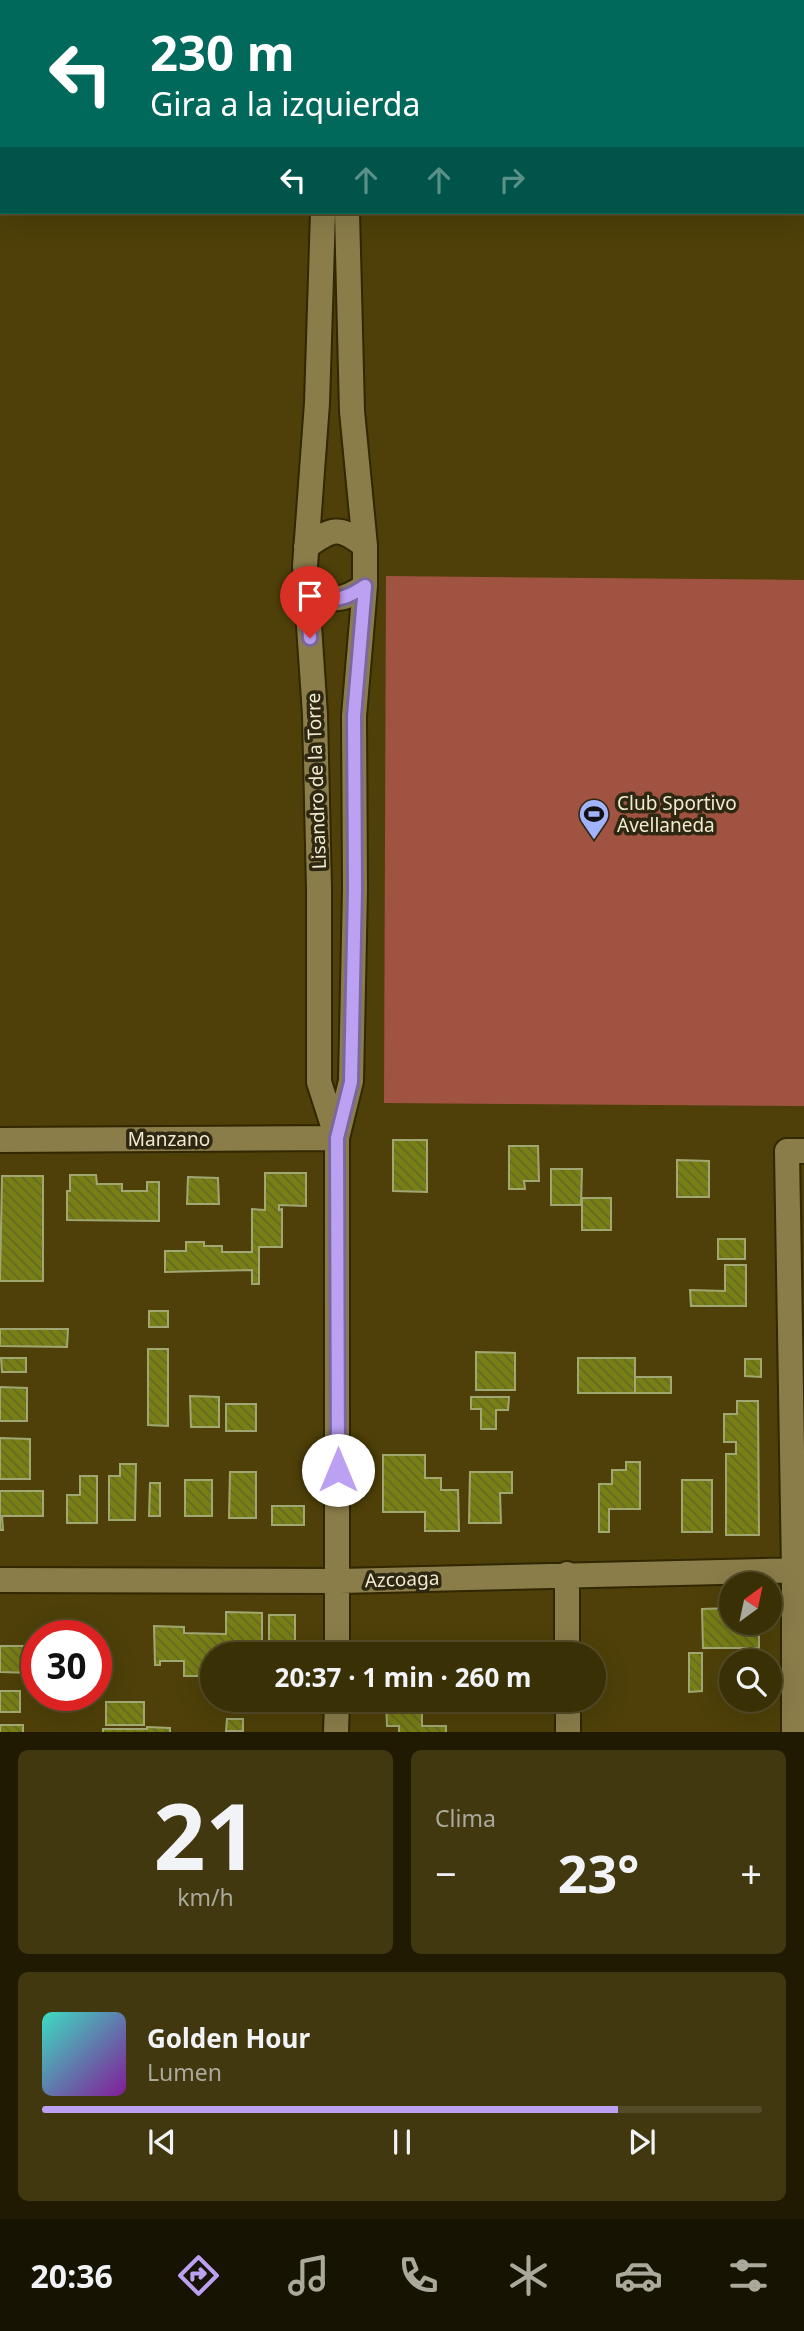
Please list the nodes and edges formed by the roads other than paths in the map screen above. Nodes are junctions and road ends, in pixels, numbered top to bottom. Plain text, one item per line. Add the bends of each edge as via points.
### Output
1 (323, 214) edge
2 (346, 214) edge
3 (365, 546) junction
4 (306, 547) junction
5 (307, 586) junction
6 (365, 586) junction
7 (315, 715) junction
8 (354, 716) junction
9 (320, 889) junction
10 (355, 889) junction
11 (337, 1138) junction
12 (0, 1140) edge
13 (795, 1151) edge
14 (799, 1570) edge
15 (567, 1574) junction
16 (0, 1580) edge
17 (338, 1581) junction
18 (337, 1642) edge
19 (567, 1642) edge
20 (337, 1712) edge
21 (568, 1712) edge
22 (336, 1732) edge
23 (568, 1732) edge
24 (794, 1732) edge

1 - 4 street, Lisandro de la Torre via 317,403
2 - 3 street, Lisandro de la Torre via 352,411
3 - 4 street via 342,531 331,530
3 - 6 street, Lisandro de la Torre
4 - 5 street, Lisandro de la Torre
5 - 6 street via 320,596 333,598 344,598
5 - 7 street, Lisandro de la Torre
6 - 8 street, Lisandro de la Torre
7 - 8 street
7 - 9 street, Lisandro de la Torre
8 - 10 street, Lisandro de la Torre
9 - 10 street
9 - 11 street, Lisandro de la Torre via 319,1082
10 - 11 street, Lisandro de la Torre via 351,1082
11 - 12 street, Manzano
11 - 17 street, Lisandro de la Torre
13 - 14 street
14 - 15 street, Azcoaga
14 - 24 street
15 - 17 street, Azcoaga
15 - 19 street
16 - 17 street, Azcoaga
17 - 18 street, Lisandro de la Torre
20 - 22 street
21 - 23 street

